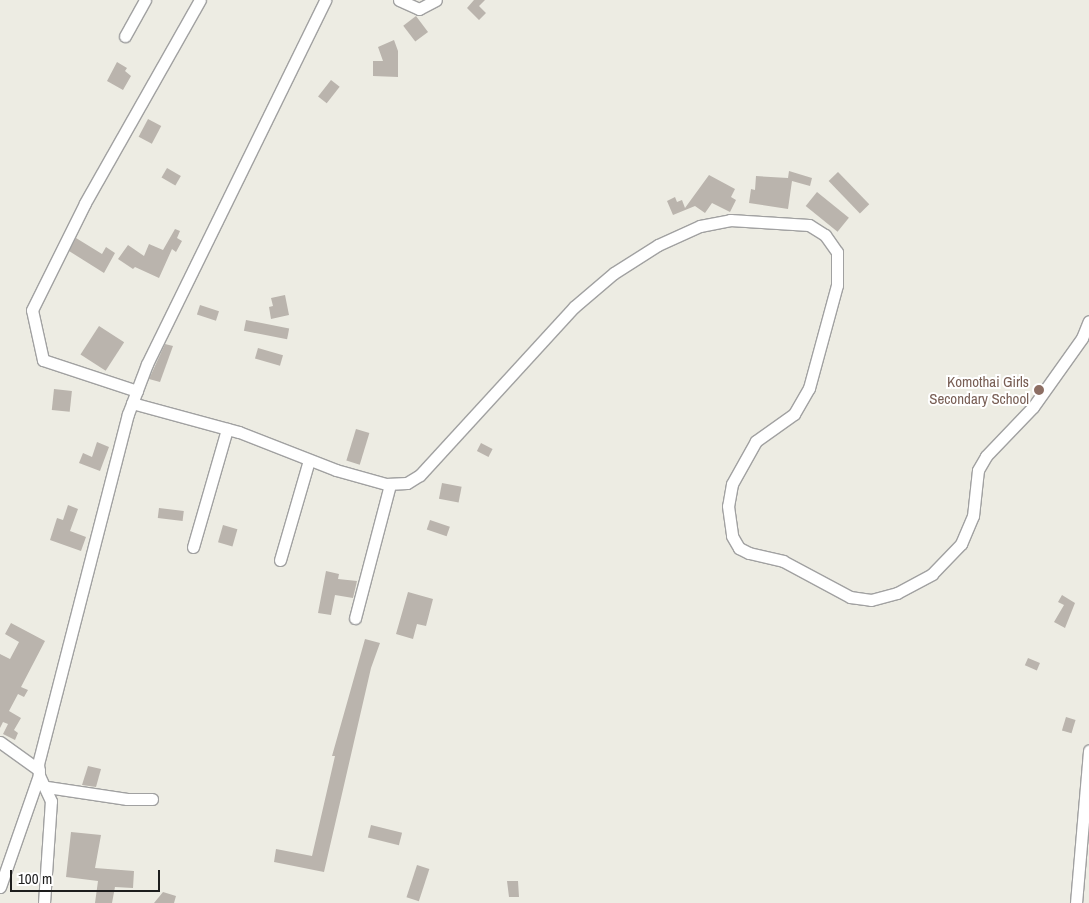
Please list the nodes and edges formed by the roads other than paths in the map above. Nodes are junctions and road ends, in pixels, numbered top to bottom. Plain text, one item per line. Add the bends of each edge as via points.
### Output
1 (145, 0) edge
2 (200, 0) edge
3 (325, 0) edge
4 (399, 0) edge
5 (436, 0) edge
6 (126, 36) dead end
7 (1089, 321) edge
8 (136, 391) junction
9 (132, 403) junction
10 (227, 429) junction
11 (309, 460) junction
12 (390, 485) junction
13 (193, 546) dead end
14 (280, 560) dead end
15 (355, 618) dead end
16 (0, 742) edge
17 (1089, 751) edge
18 (39, 772) junction
19 (47, 787) junction
20 (152, 798) dead end
21 (0, 887) edge
22 (44, 903) edge
23 (1076, 903) edge

1 - 6 street
2 - 8 street via 84,203 32,310 44,360
3 - 8 street
4 - 5 street via 418,9
7 - 12 street via 1082,338 1032,407 986,456 978,470 972,516 961,544 932,574 896,593 871,600 850,597 782,561 749,553 739,548 732,536 728,506 732,484 756,441 782,425 798,408 808,388 837,285 837,252 825,235 809,225 730,220 700,226 658,244 614,273 574,307 515,367 420,475 407,483
8 - 9 street
9 - 10 street
9 - 18 street
10 - 11 street
10 - 13 street
11 - 12 street
11 - 14 street
12 - 15 street
16 - 18 street
17 - 23 street
18 - 19 street
18 - 21 street
19 - 20 street via 127,799
19 - 22 street via 51,801

